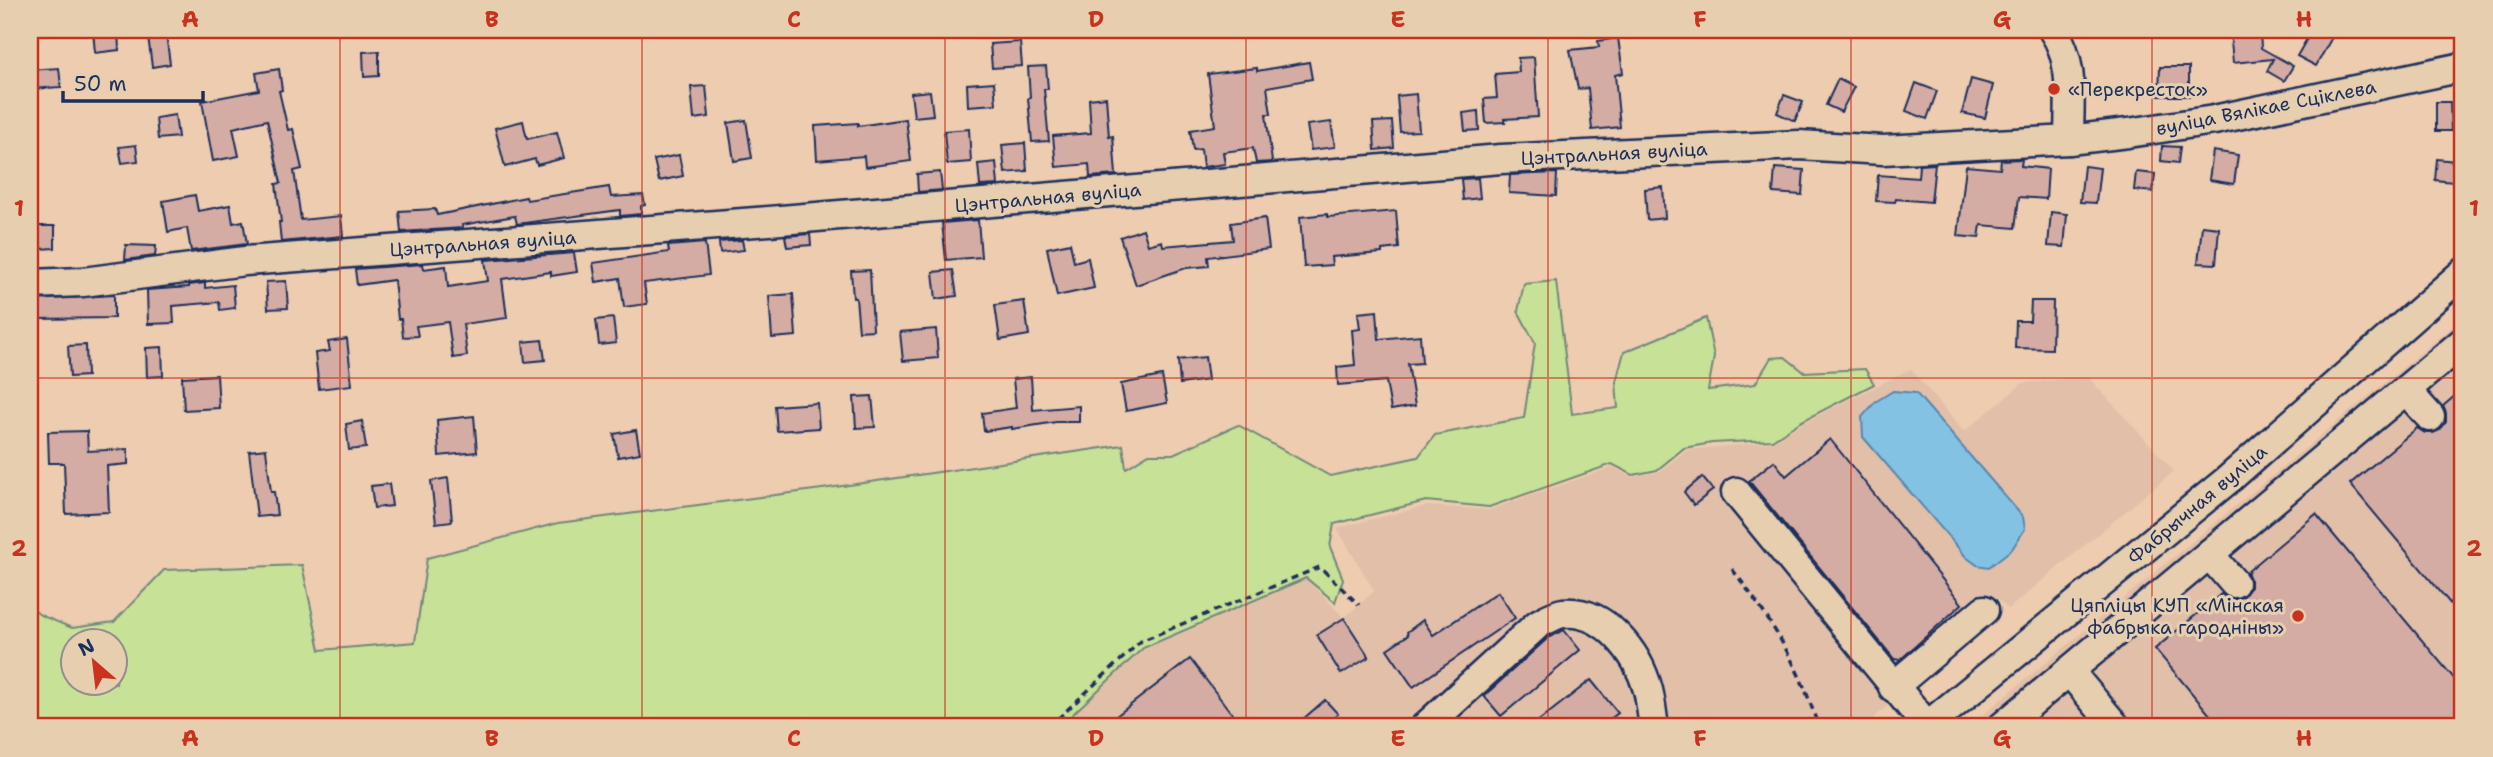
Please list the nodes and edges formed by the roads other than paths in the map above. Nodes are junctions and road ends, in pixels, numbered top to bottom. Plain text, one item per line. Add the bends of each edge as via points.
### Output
1 (2053, 30) edge
2 (2463, 67) edge
3 (2069, 140) junction
4 (2463, 273) edge
5 (30, 284) edge
6 (2463, 342) edge
7 (2406, 390) junction
8 (2430, 417) dead end
9 (1736, 492) dead end
10 (2209, 554) junction
11 (2234, 583) dead end
12 (1984, 610) dead end
13 (2069, 671) junction
14 (1894, 687) junction
15 (1426, 727) edge
16 (1654, 727) edge
17 (1927, 727) edge
18 (2001, 727) edge
19 (2116, 727) edge

1 - 3 street via 2063,44 2069,73
2 - 3 street, вуліца Вялікае Сціклева via 2214,120
3 - 5 street, Цэнтральная вуліца via 1883,150 1799,145 1501,159 245,261 83,282
4 - 17 street, Фабрычная вуліца via 2231,478
6 - 7 street
7 - 8 street
7 - 10 street
9 - 14 street
10 - 11 street
10 - 13 street
12 - 14 street
13 - 18 street
13 - 19 street
14 - 17 street
15 - 16 street via 1538,624 1561,613 1587,614 1606,625 1632,655 1648,689

